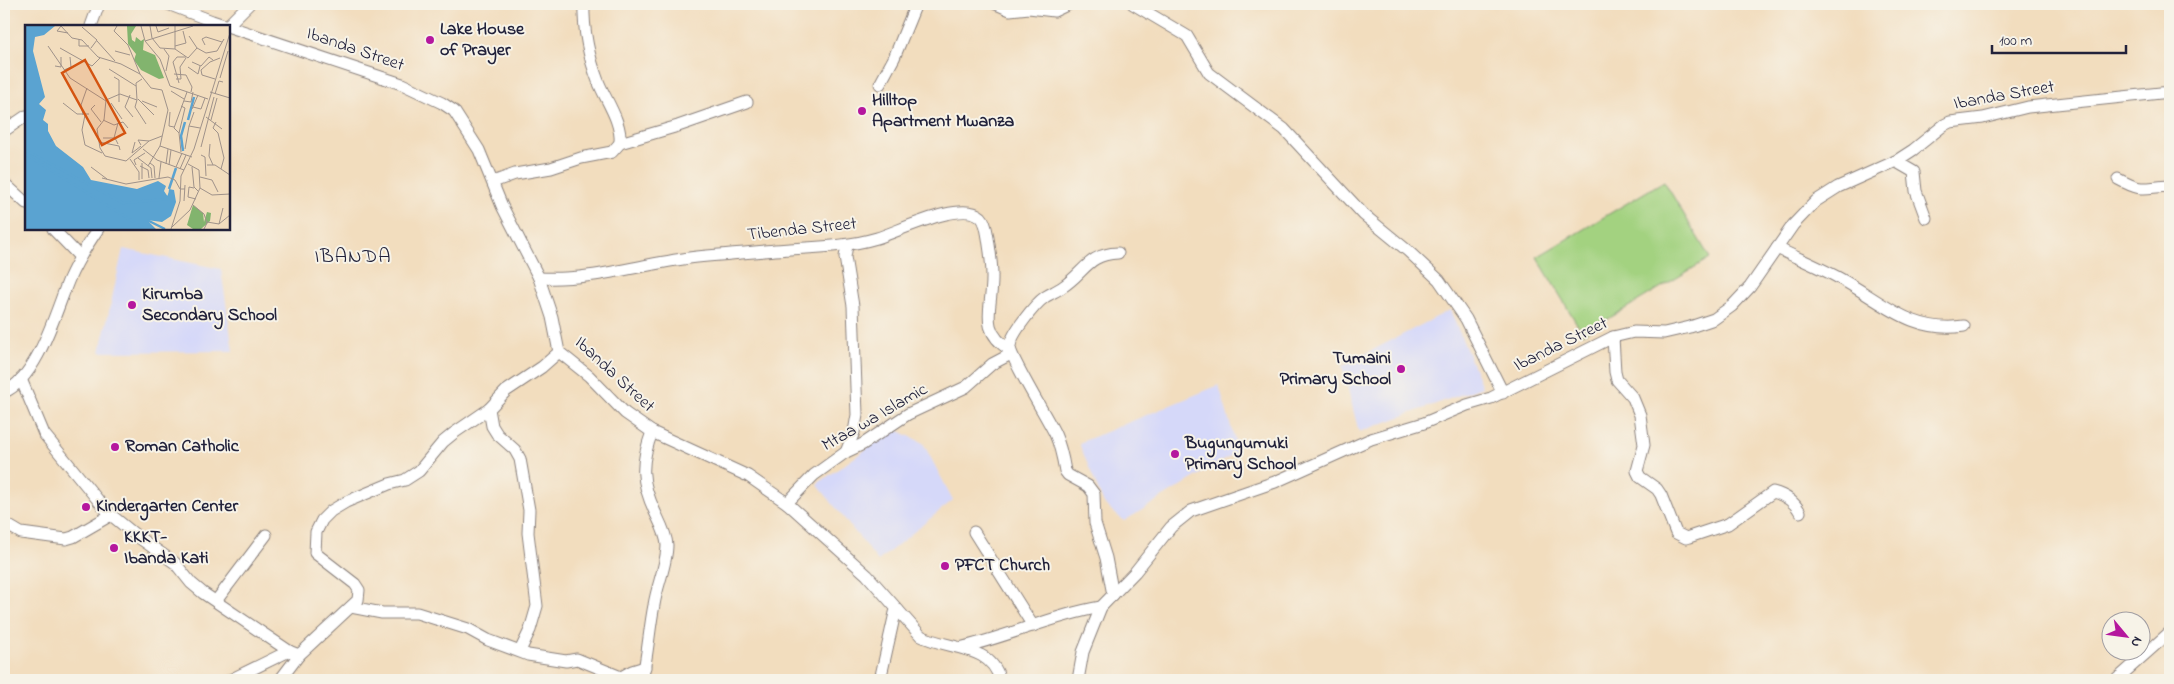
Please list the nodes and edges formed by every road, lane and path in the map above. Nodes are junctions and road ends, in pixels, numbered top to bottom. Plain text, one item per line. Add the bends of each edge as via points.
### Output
1 (99, 4) edge
2 (168, 4) edge
3 (250, 4) edge
4 (584, 4) edge
5 (996, 4) edge
6 (1069, 4) edge
7 (1134, 4) edge
8 (913, 5) edge
9 (91, 25) edge
10 (228, 25) edge
11 (230, 26) edge
12 (880, 84) dead end
13 (2170, 92) edge
14 (747, 102) dead end
15 (25, 117) edge
16 (4, 131) edge
17 (620, 143) junction
18 (1895, 161) junction
19 (2118, 178) dead end
20 (493, 182) junction
21 (4, 183) edge
22 (2170, 186) edge
23 (25, 202) edge
24 (1926, 218) dead end
25 (53, 230) edge
26 (97, 230) edge
27 (847, 244) junction
28 (1777, 248) junction
29 (1118, 253) dead end
30 (80, 257) junction
31 (539, 278) junction
32 (1964, 326) dead end
33 (1613, 337) junction
34 (560, 352) junction
35 (1011, 352) junction
36 (21, 379) junction
37 (4, 392) edge
38 (1502, 393) junction
39 (489, 409) junction
40 (652, 432) junction
41 (846, 452) junction
42 (787, 503) junction
43 (1800, 512) dead end
44 (111, 515) junction
45 (4, 523) edge
46 (974, 532) dead end
47 (266, 534) dead end
48 (1113, 595) junction
49 (216, 601) junction
50 (1101, 607) junction
51 (352, 608) junction
52 (898, 610) junction
53 (1032, 626) junction
54 (2170, 632) edge
55 (964, 647) junction
56 (520, 652) junction
57 (294, 653) junction
58 (645, 667) junction
59 (618, 678) edge
60 (230, 680) edge
61 (280, 680) edge
62 (642, 680) edge
63 (880, 680) edge
64 (1000, 680) edge
65 (1078, 680) edge
66 (2116, 680) edge

1 - 9 street
2 - 10 street, Ibanda Street
3 - 10 street
4 - 17 street via 587,40 597,79 618,127
5 - 6 street via 1010,10 1054,11
7 - 38 street via 1187,36 1209,73 1284,129 1364,215 1438,280 1466,319
8 - 12 street via 894,58
11 - 20 street, Ibanda Street via 402,84 442,103 454,111 469,132
13 - 18 street, Ibanda Street via 2028,107 1950,122
14 - 17 street
15 - 16 street
17 - 20 street via 612,152
18 - 24 street via 1914,172 1914,186
18 - 28 street, Ibanda Street via 1838,187 1816,201
19 - 22 street via 2143,190
20 - 31 street, Ibanda Street
21 - 23 street
25 - 30 street
26 - 30 street
27 - 31 street, Tibenda Street via 688,258 577,279
27 - 35 street, Tibenda Street via 876,239 906,226 956,212 968,211 980,217 986,226 991,252 990,329
27 - 41 street via 845,257 853,306 857,415
28 - 32 street via 1839,277 1904,318 1938,327
28 - 33 street, Ibanda Street via 1738,300 1714,319 1664,333 1634,332
29 - 35 street via 1100,255 1066,285 1039,303 1012,339
30 - 36 street via 50,329
31 - 34 street, Ibanda Street
33 - 38 street, Ibanda Street
33 - 43 street via 1617,380 1633,398 1640,415 1644,445 1637,471 1661,495 1676,533 1686,538 1728,524 1773,492 1788,498
34 - 39 street via 506,391
34 - 40 street, Ibanda Street via 625,412
35 - 41 street, Mtaa wa Islamic via 966,388 908,414
35 - 48 street via 1056,435 1064,471 1092,490 1095,523
36 - 37 street
36 - 44 street via 44,434
38 - 48 street, Ibanda Street via 1371,439 1275,482 1191,511 1171,527
39 - 51 street via 443,442 419,472 346,502 322,520 316,532 315,553 356,584 359,594
39 - 56 street via 492,426 520,459 529,510 528,534 537,606
40 - 42 street, Ibanda Street via 748,476
40 - 58 street via 643,463 646,492 667,546
41 - 42 street, Mtaa wa Islamic via 814,475
42 - 52 street, Ibanda Street via 867,574
44 - 45 street via 66,539 21,533
44 - 49 street via 175,564 191,583
46 - 53 street
47 - 49 street
48 - 50 street, Ibanda Street
49 - 57 street
50 - 53 street via 1066,614
50 - 65 street via 1082,652
51 - 56 street via 382,613 417,613 468,629
51 - 57 street
52 - 55 street, Ibanda Street via 921,636 940,644
52 - 63 street
53 - 55 street
54 - 66 street
55 - 64 street, Ibanda Street via 989,660
56 - 59 street via 566,661 577,659
57 - 60 street
57 - 61 street
58 - 59 street
58 - 62 street

